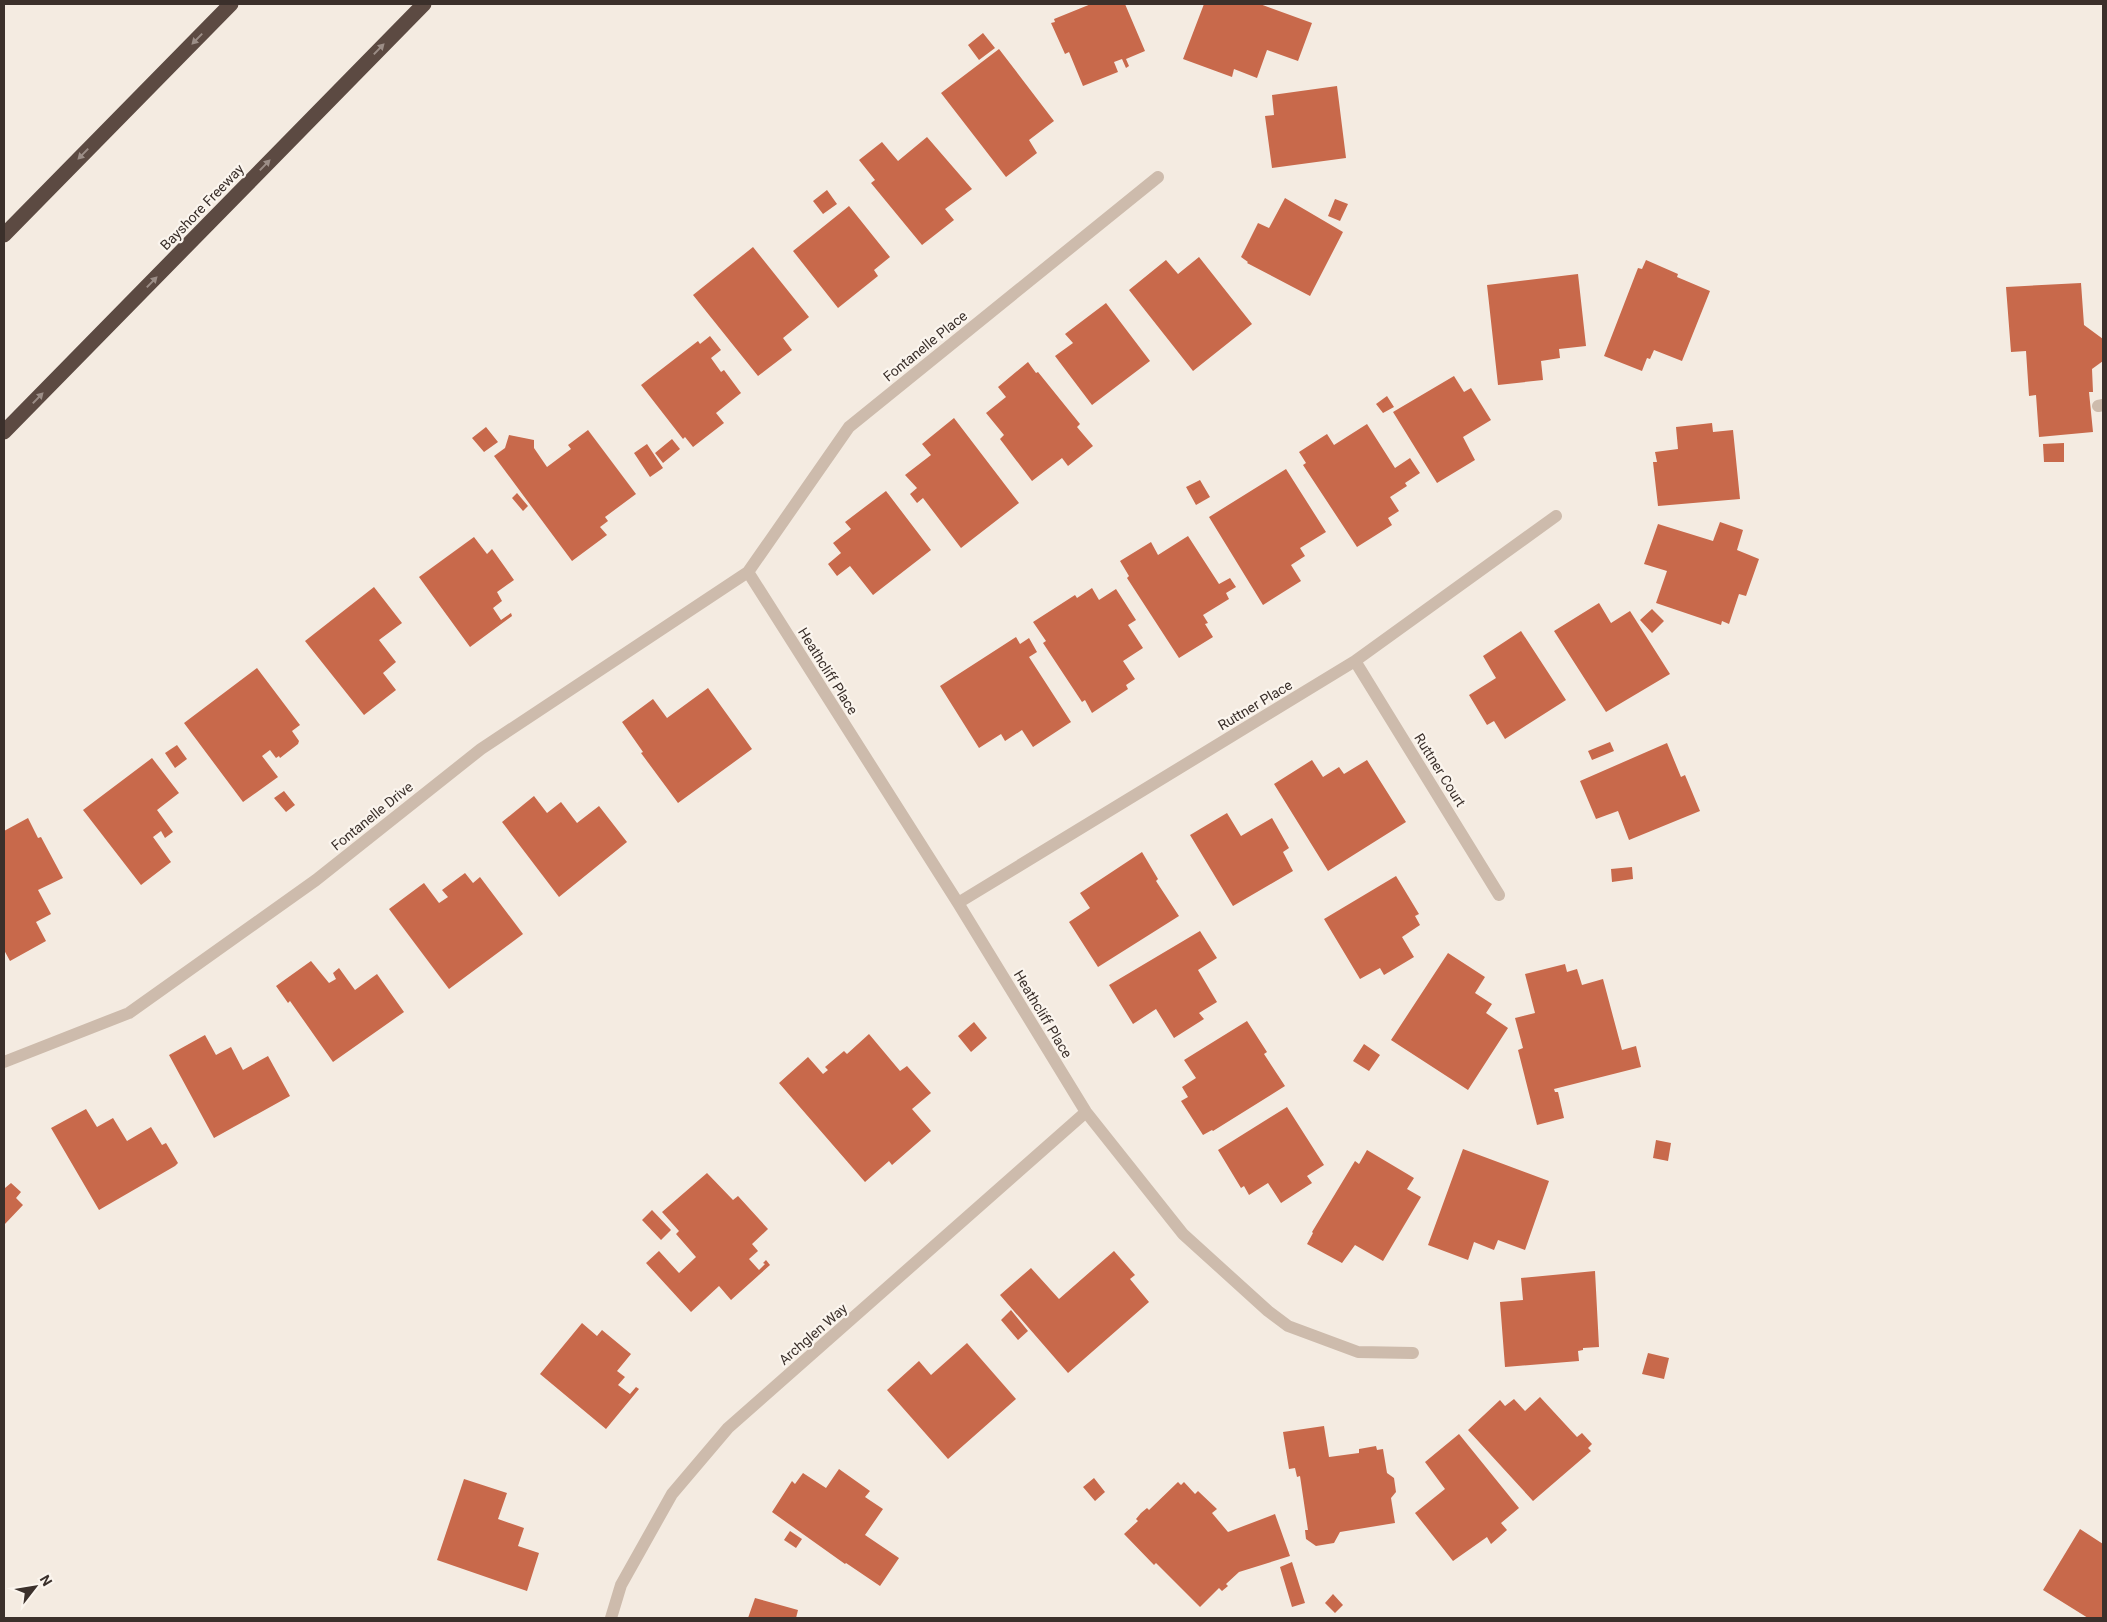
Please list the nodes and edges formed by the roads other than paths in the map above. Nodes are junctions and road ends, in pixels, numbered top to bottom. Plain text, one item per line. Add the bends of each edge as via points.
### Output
1 (231, 4) edge
2 (424, 4) edge
3 (1158, 177) dead end
4 (4, 235) edge
5 (4, 432) edge
6 (1556, 516) dead end
7 (748, 572) junction
8 (1355, 661) junction
9 (1499, 895) dead end
10 (958, 903) junction
11 (4, 1062) edge
12 (1086, 1112) junction
13 (1413, 1353) dead end
14 (611, 1618) edge

1 -> 4 highway
5 -> 2 highway, Bayshore Freeway
3 - 7 street, Fontanelle Place via 849,427
6 - 8 street, Ruttner Place
7 - 10 street, Heathcliff Place
7 - 11 street, Fontanelle Drive via 482,748 316,880 130,1013
8 - 9 street, Ruttner Court
8 - 10 street, Ruttner Place
10 - 12 street, Heathcliff Place
12 - 13 street, Heathcliff Place via 1183,1234 1288,1326 1358,1352
12 - 14 street, Archglen Way via 728,1428 672,1494 621,1585

